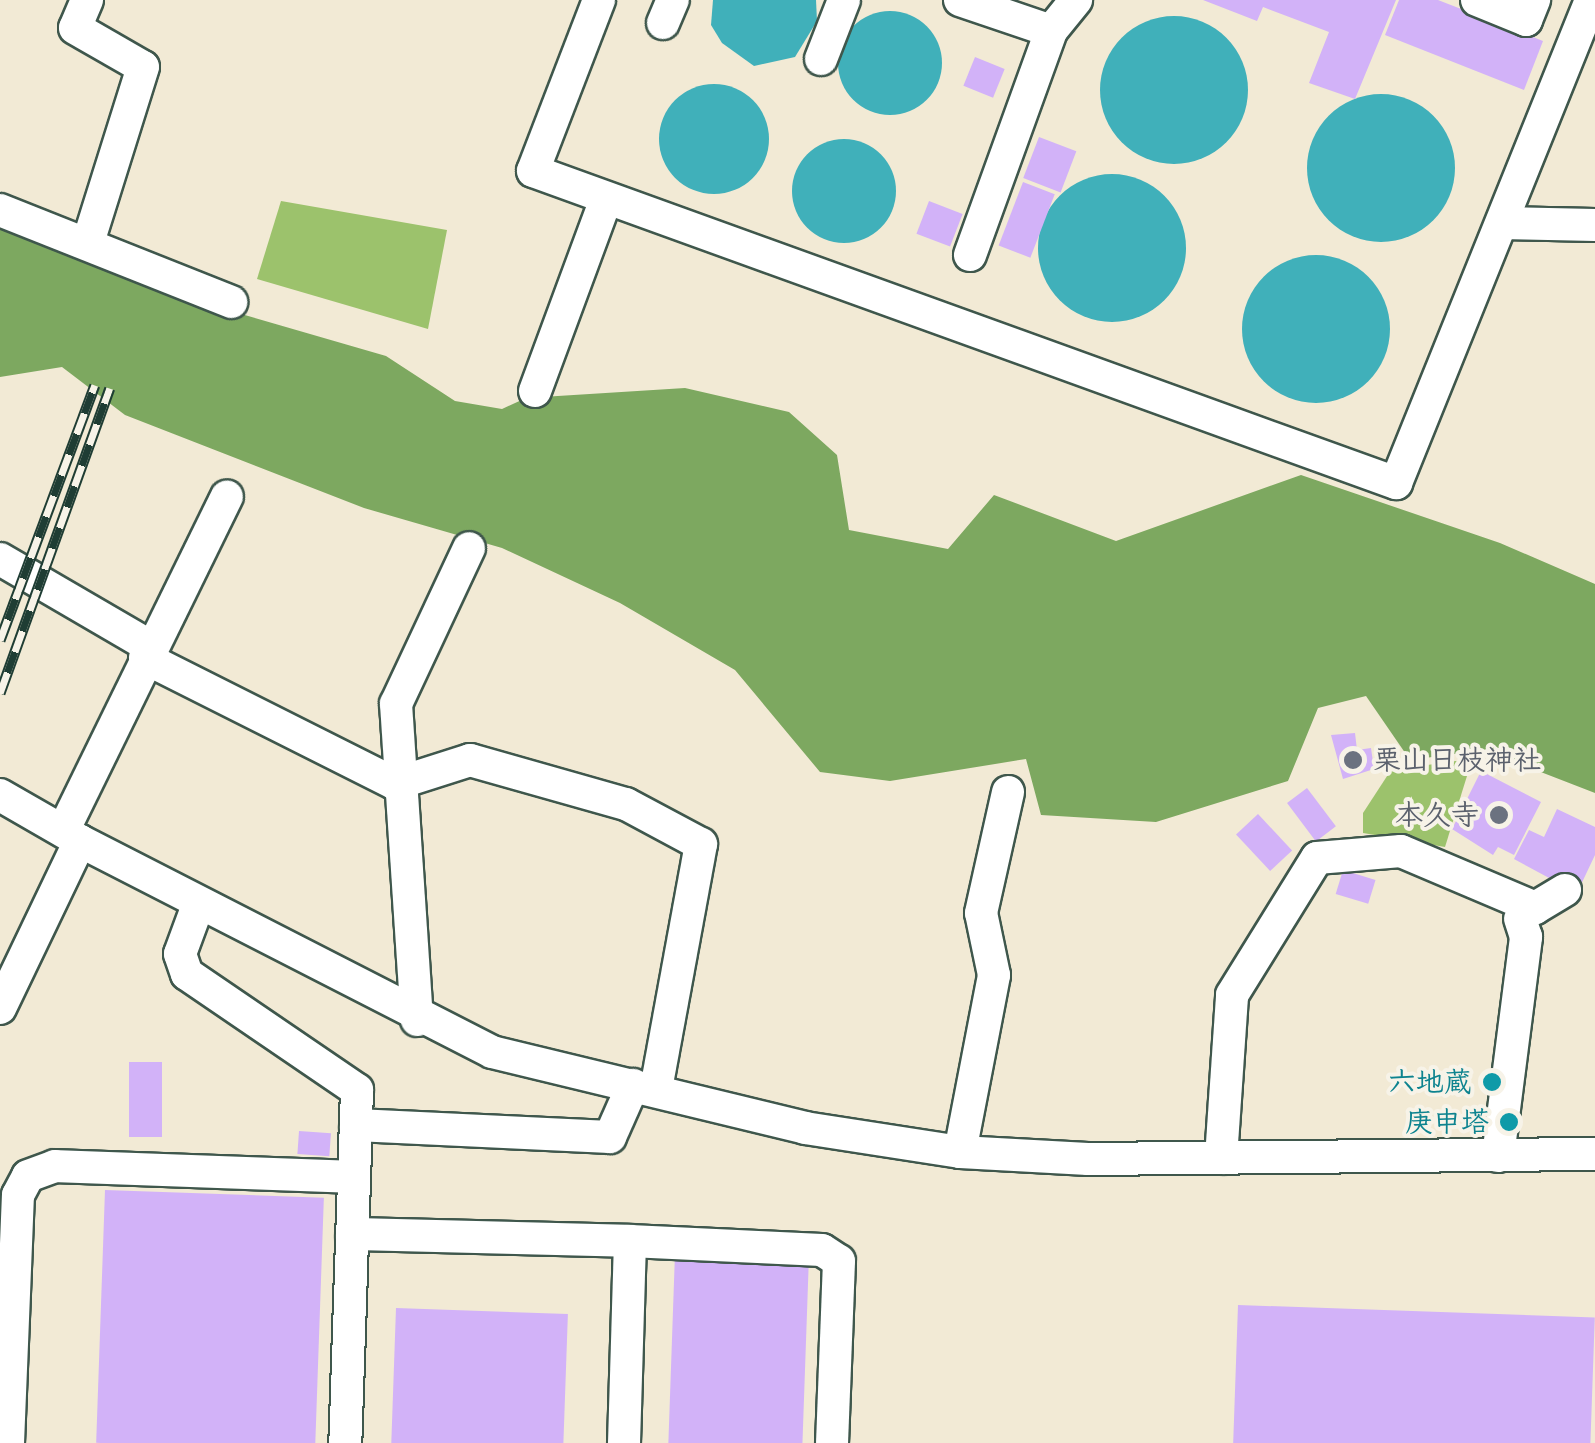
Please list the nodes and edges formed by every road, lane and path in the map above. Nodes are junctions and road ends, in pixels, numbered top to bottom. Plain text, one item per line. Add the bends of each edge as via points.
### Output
1 (87, 0) edge
2 (599, 0) edge
3 (844, 0) edge
4 (960, 0) edge
5 (1076, 0) edge
6 (1477, 0) edge
7 (1534, 0) edge
8 (1592, 0) edge
9 (1051, 31) junction
10 (1584, 49) edge
11 (820, 59) dead end
12 (606, 199) junction
13 (0, 210) edge
14 (1502, 223) junction
15 (1595, 225) edge
16 (88, 242) junction
17 (970, 255) dead end
18 (231, 302) dead end
19 (535, 391) dead end
20 (227, 497) dead end
21 (470, 548) dead end
22 (0, 559) edge
23 (148, 652) junction
24 (404, 776) junction
25 (1008, 792) dead end
26 (0, 795) edge
27 (73, 834) junction
28 (1565, 890) dead end
29 (198, 905) junction
30 (1520, 919) dead end
31 (0, 1008) edge
32 (417, 1020) junction
33 (644, 1088) junction
34 (356, 1125) junction
35 (960, 1152) junction
36 (1595, 1154) edge
37 (1498, 1156) junction
38 (1221, 1158) junction
39 (354, 1177) junction
40 (352, 1234) junction
41 (630, 1241) junction
42 (8, 1443) edge
43 (345, 1443) edge
44 (624, 1443) edge
45 (832, 1443) edge

1 - 16 street via 75,28 142,67
2 - 12 street via 533,171
3 - 11 street
4 - 9 street
5 - 9 street
6 - 7 street via 1526,20
8 - 10 street
9 - 17 street
10 - 14 street
12 - 14 street via 1396,483
12 - 19 street
13 - 16 street
14 - 15 street
16 - 18 street
20 - 23 street
21 - 24 street via 402,678
22 - 23 street
23 - 24 street via 346,766 395,784
23 - 27 street
24 - 32 street
24 - 33 street via 470,760 514,769 626,804 701,844
25 - 35 street via 981,914 994,975
26 - 27 street
27 - 29 street
27 - 31 street
28 - 38 street via 1535,908 1401,851 1353,838 1317,858 1300,873 1232,996
29 - 32 street
29 - 34 street via 180,954 187,974 357,1090
30 - 37 street via 1526,936
32 - 33 street via 492,1052
33 - 34 street via 610,1137
33 - 35 street via 805,1128
34 - 39 street
35 - 38 street
36 - 37 street
37 - 38 street
39 - 40 street
39 - 42 street via 55,1166 28,1176 18,1196
40 - 41 street
40 - 43 street
41 - 44 street
41 - 45 street via 822,1250 839,1261

